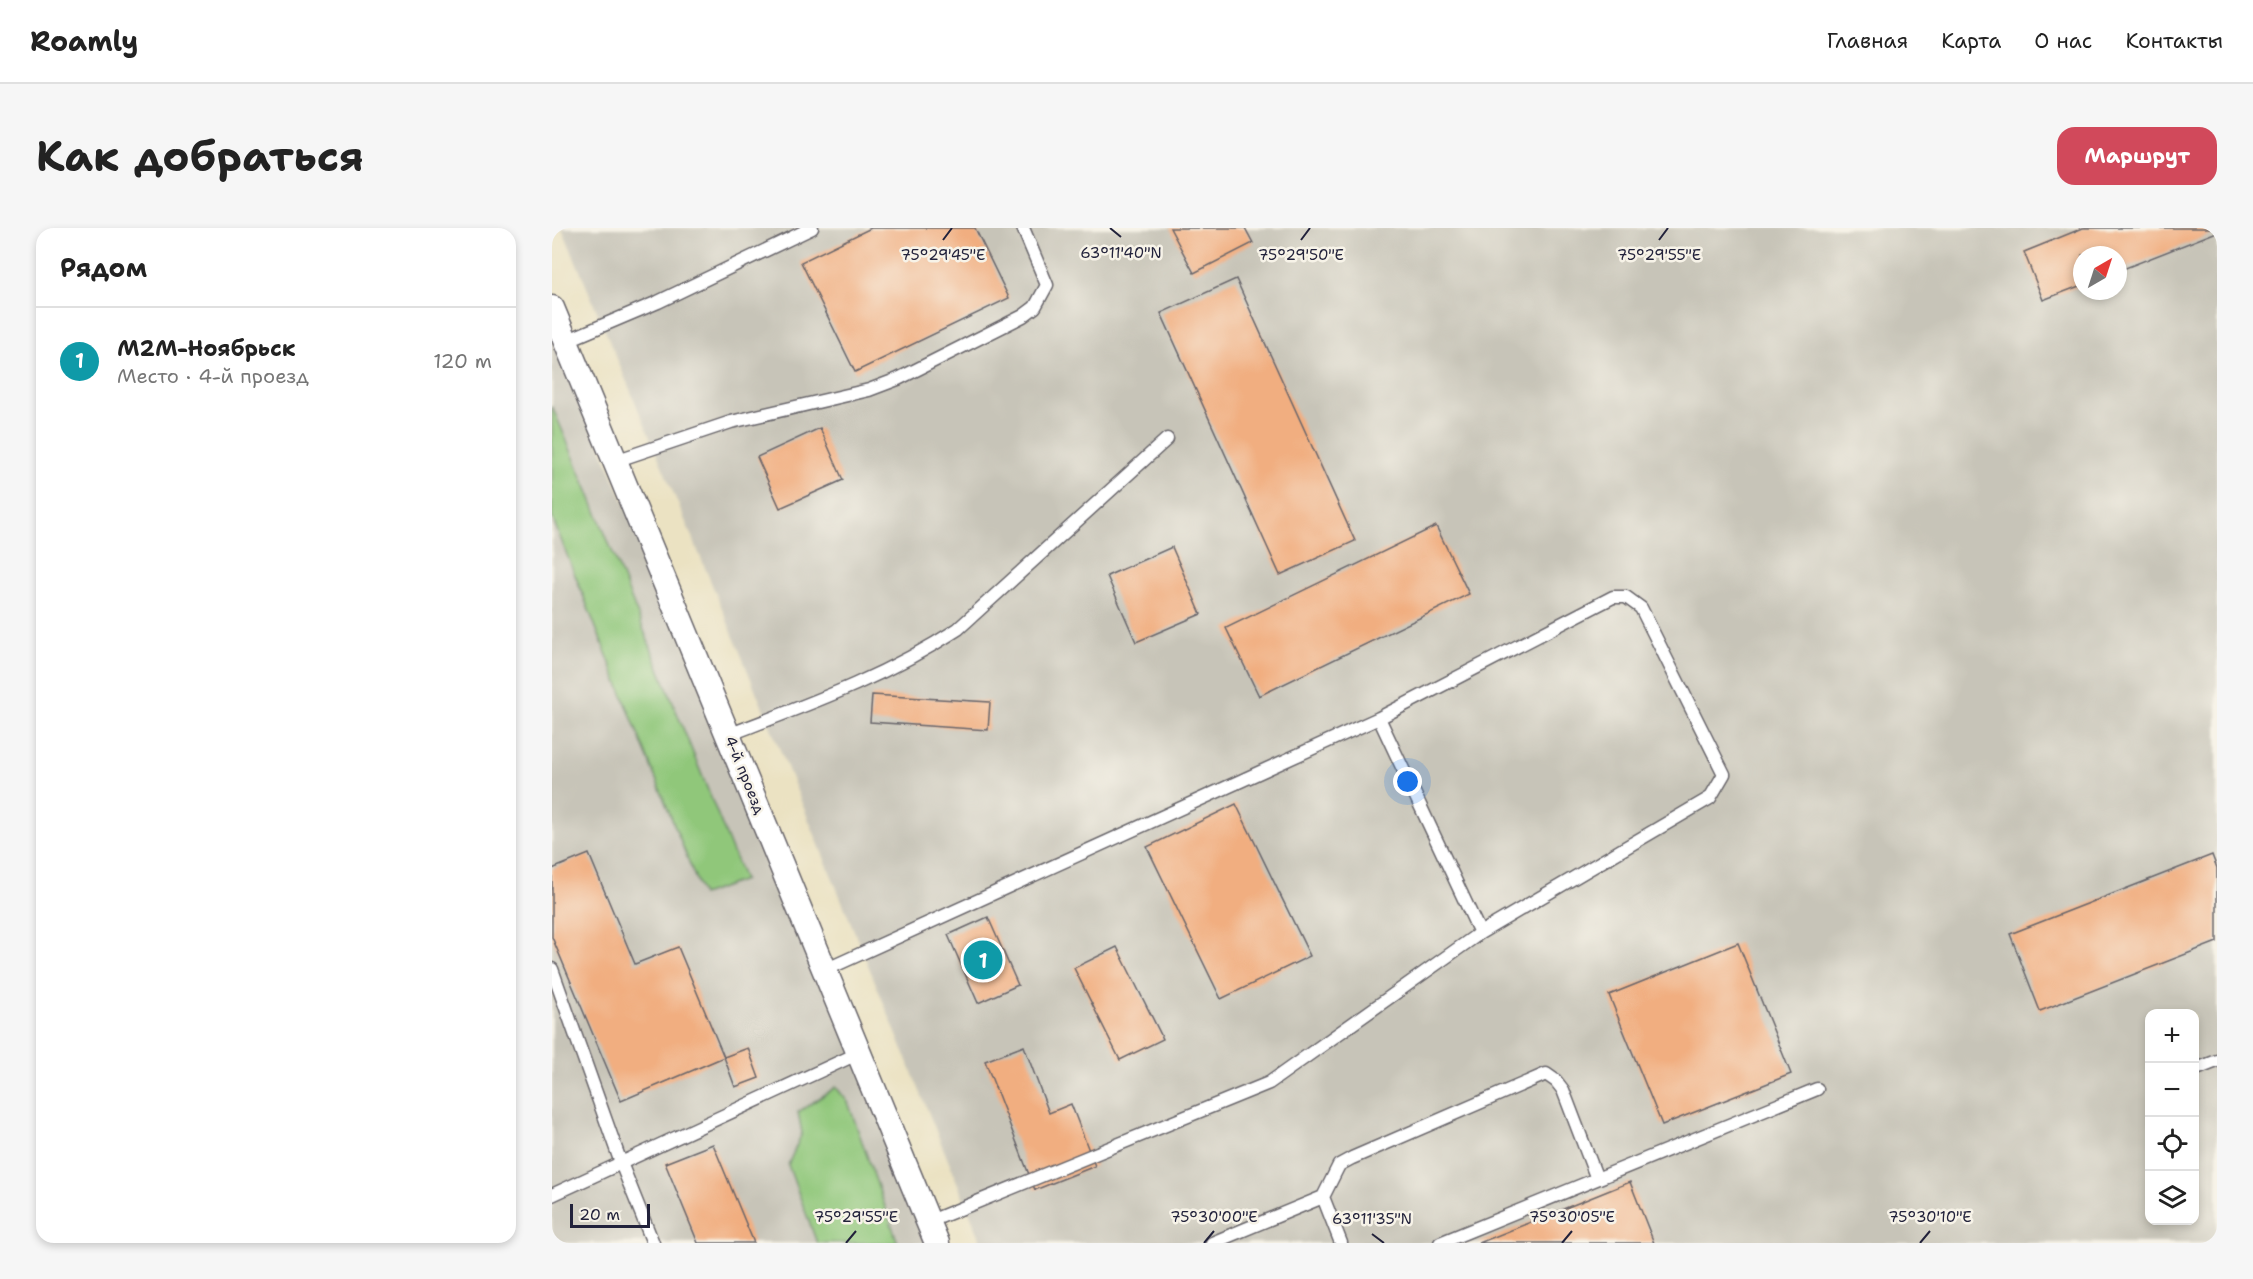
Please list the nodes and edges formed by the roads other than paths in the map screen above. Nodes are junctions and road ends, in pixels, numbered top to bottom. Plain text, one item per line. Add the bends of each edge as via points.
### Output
1 (812, 228) edge
2 (1023, 228) edge
3 (552, 309) edge
4 (566, 341) junction
5 (1167, 439) dead end
6 (615, 460) junction
7 (1379, 718) junction
8 (729, 735) junction
9 (1480, 933) junction
10 (552, 969) edge
11 (825, 970) junction
12 (859, 1053) junction
13 (2217, 1061) edge
14 (2199, 1068) edge
15 (1817, 1089) dead end
16 (621, 1163) junction
17 (1597, 1179) junction
18 (552, 1196) edge
19 (1323, 1197) junction
20 (932, 1233) edge
21 (653, 1243) edge
22 (1212, 1243) edge
23 (1341, 1243) edge
24 (1440, 1243) edge

1 - 4 lane
2 - 6 lane via 1047,285 1035,307 1023,316 869,390 731,422
3 - 4 street, 4-й проезд
4 - 6 street, 4-й проезд
5 - 8 lane via 958,629 890,669
6 - 8 street, 4-й проезд
7 - 9 lane
7 - 9 lane via 1613,597 1626,597 1641,608 1724,774 1710,798
7 - 11 lane
8 - 11 street, 4-й проезд
9 - 20 lane via 1269,1083
10 - 16 lane
11 - 12 street, 4-й проезд
12 - 16 lane
12 - 20 street, 4-й проезд
13 - 14 lane
15 - 17 lane
16 - 18 lane
16 - 21 lane
17 - 19 lane via 1563,1090 1546,1074 1339,1165
17 - 24 lane
19 - 22 lane
19 - 23 lane

